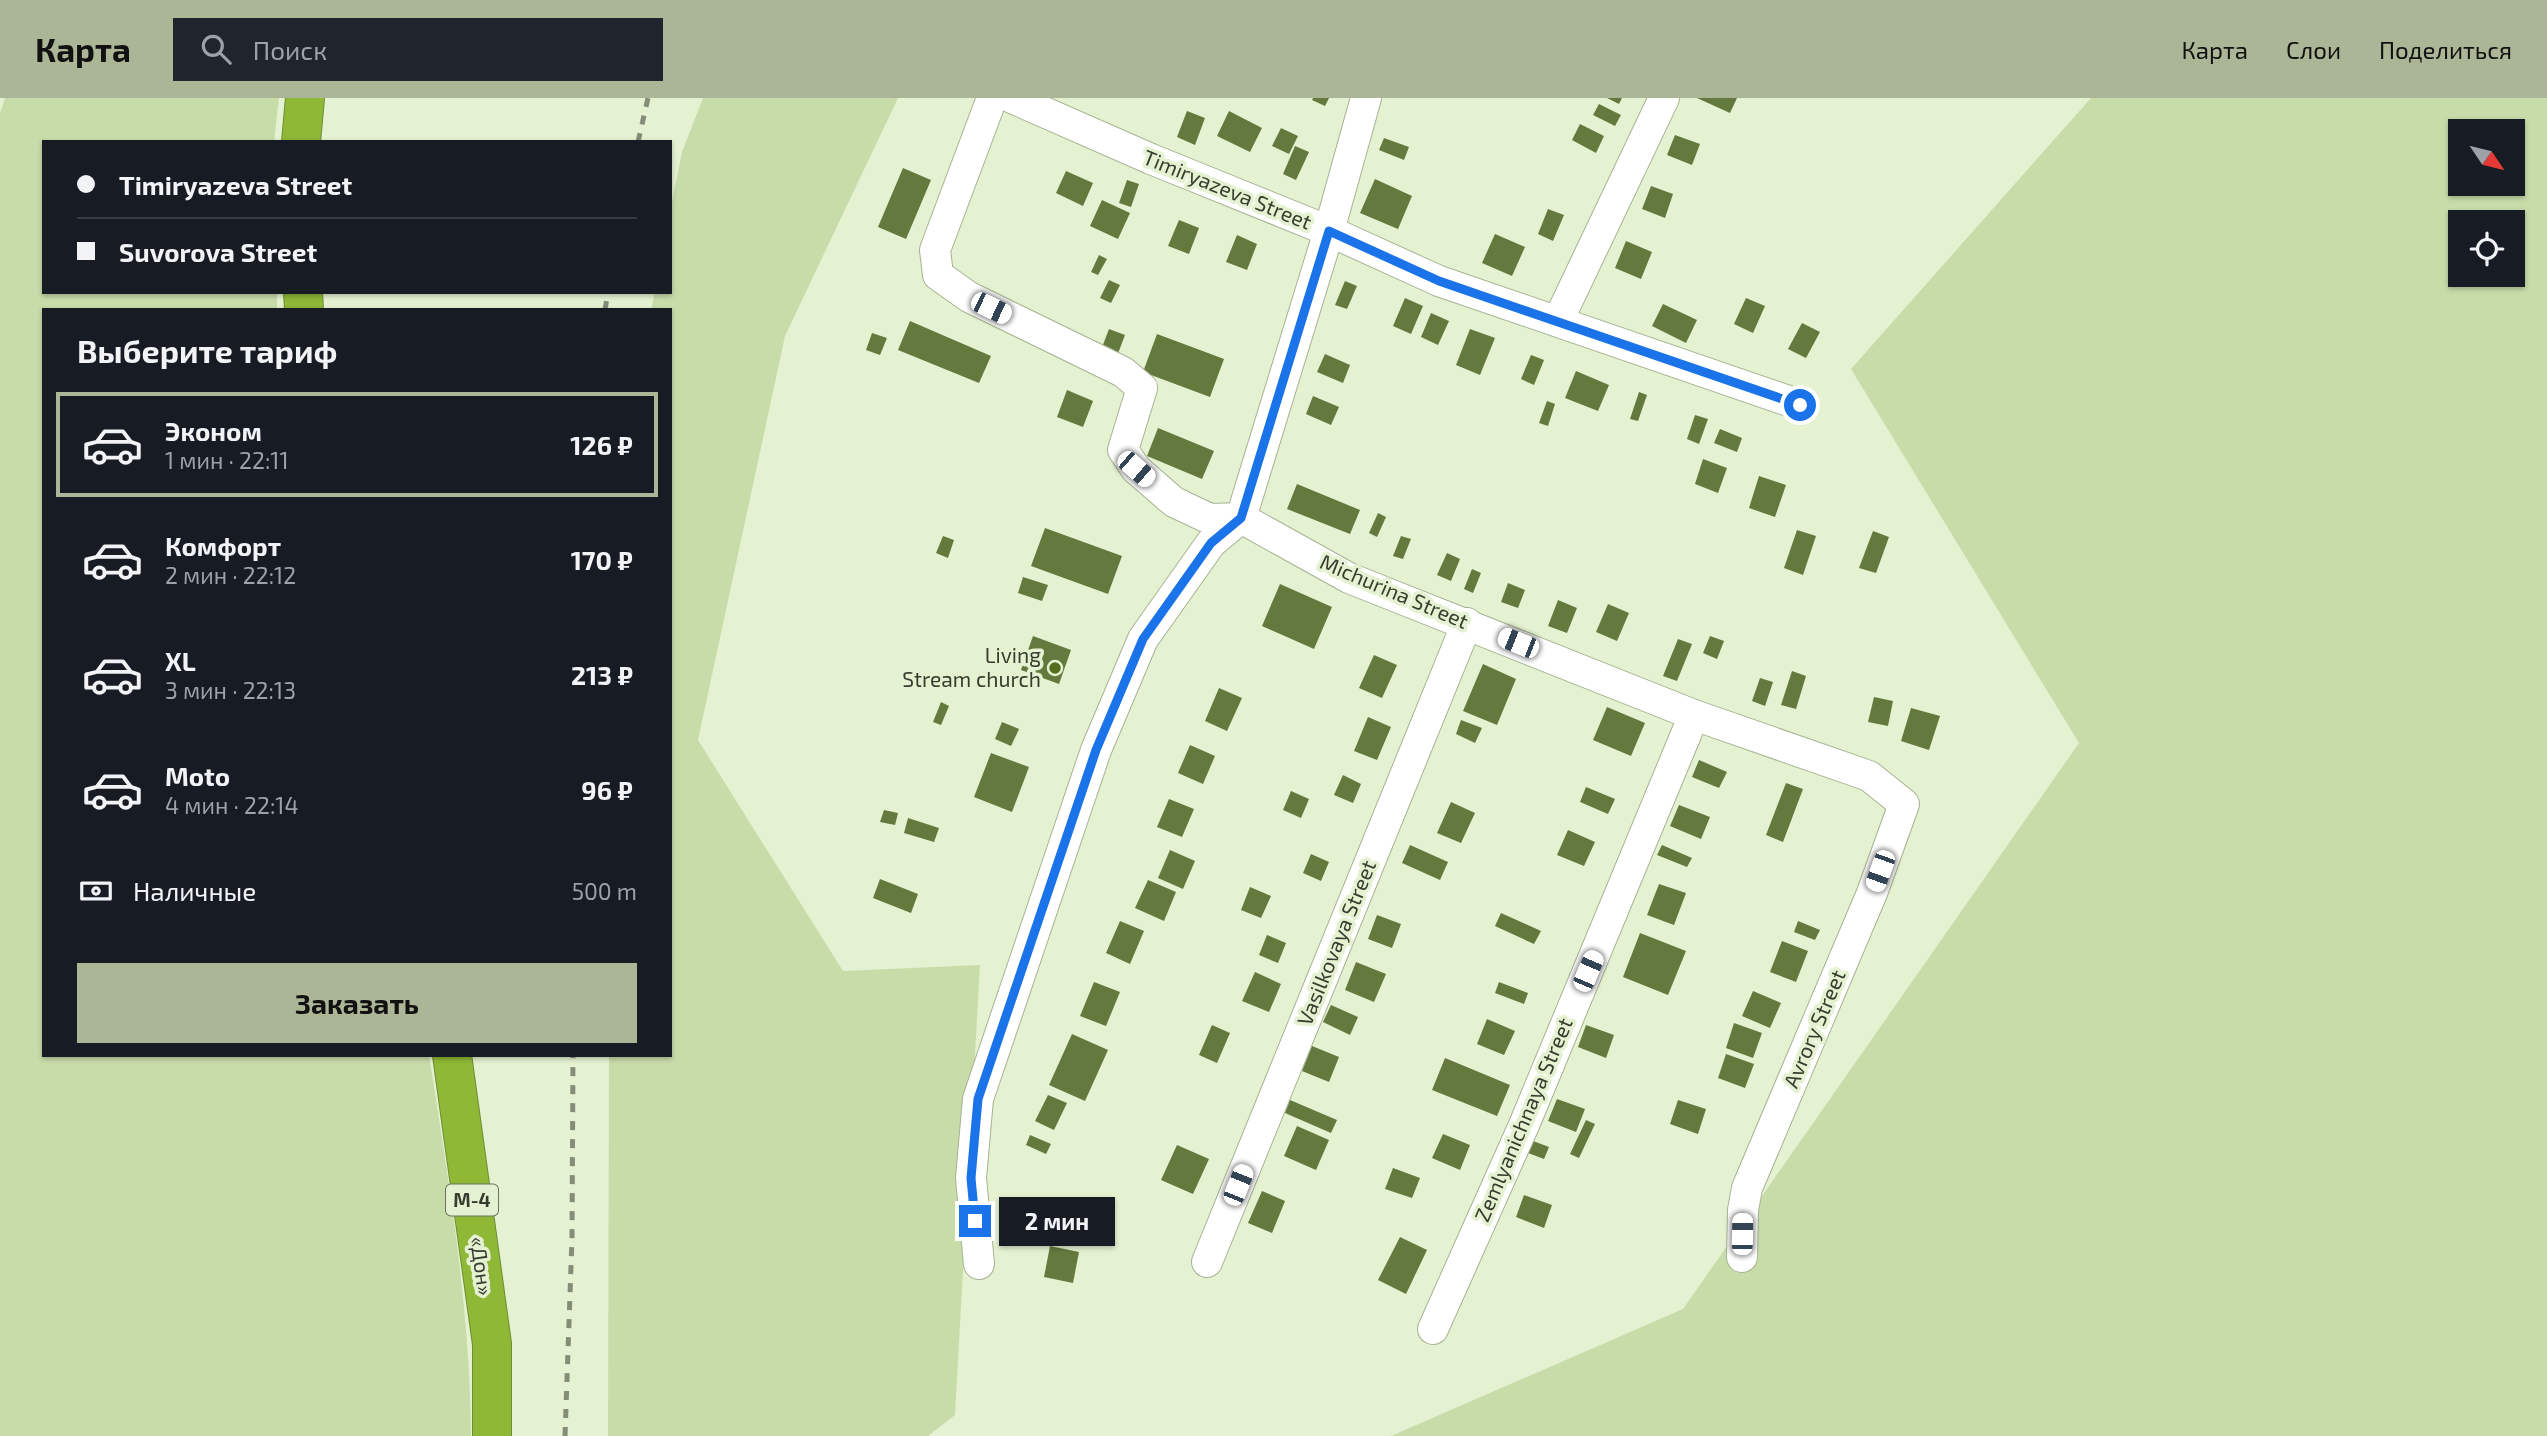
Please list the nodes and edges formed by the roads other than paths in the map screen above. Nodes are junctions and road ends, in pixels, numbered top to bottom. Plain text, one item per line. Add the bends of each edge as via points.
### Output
1 (304, 98) edge
2 (992, 98) edge
3 (1012, 98) edge
4 (1366, 98) edge
5 (1664, 98) edge
6 (300, 140) edge
7 (1329, 231) junction
8 (1558, 321) junction
9 (1800, 405) dead end
10 (1241, 518) junction
11 (1467, 623) junction
12 (1694, 715) junction
13 (1904, 804) joint
14 (452, 1057) edge
15 (1742, 1257) dead end
16 (1207, 1262) dead end
17 (979, 1264) dead end
18 (1433, 1329) dead end
19 (492, 1436) edge

1 - 6 highway
2 - 10 street, Michurina Street via 935,250 938,275 969,297 1123,372 1142,388 1124,450 1136,469 1174,502 1210,519
3 - 7 street, Timiryazeva Street
4 - 7 street
5 - 8 street
7 - 8 street, Timiryazeva Street via 1439,281
7 - 10 street
8 - 9 street, Timiryazeva Street
10 - 11 street, Michurina Street via 1349,578
10 - 17 street via 1211,543 1143,639 1096,750 978,1099 971,1178
11 - 12 street, Michurina Street
11 - 16 street, Vasilkovaya Street
12 - 13 street, Michurina Street via 1869,776
12 - 18 street, Zemlyanichnaya Street via 1524,1125
13 - 15 street, Avrory Street via 1872,893 1747,1188
14 - 19 highway, «Дон» / М-4 via 492,1344

